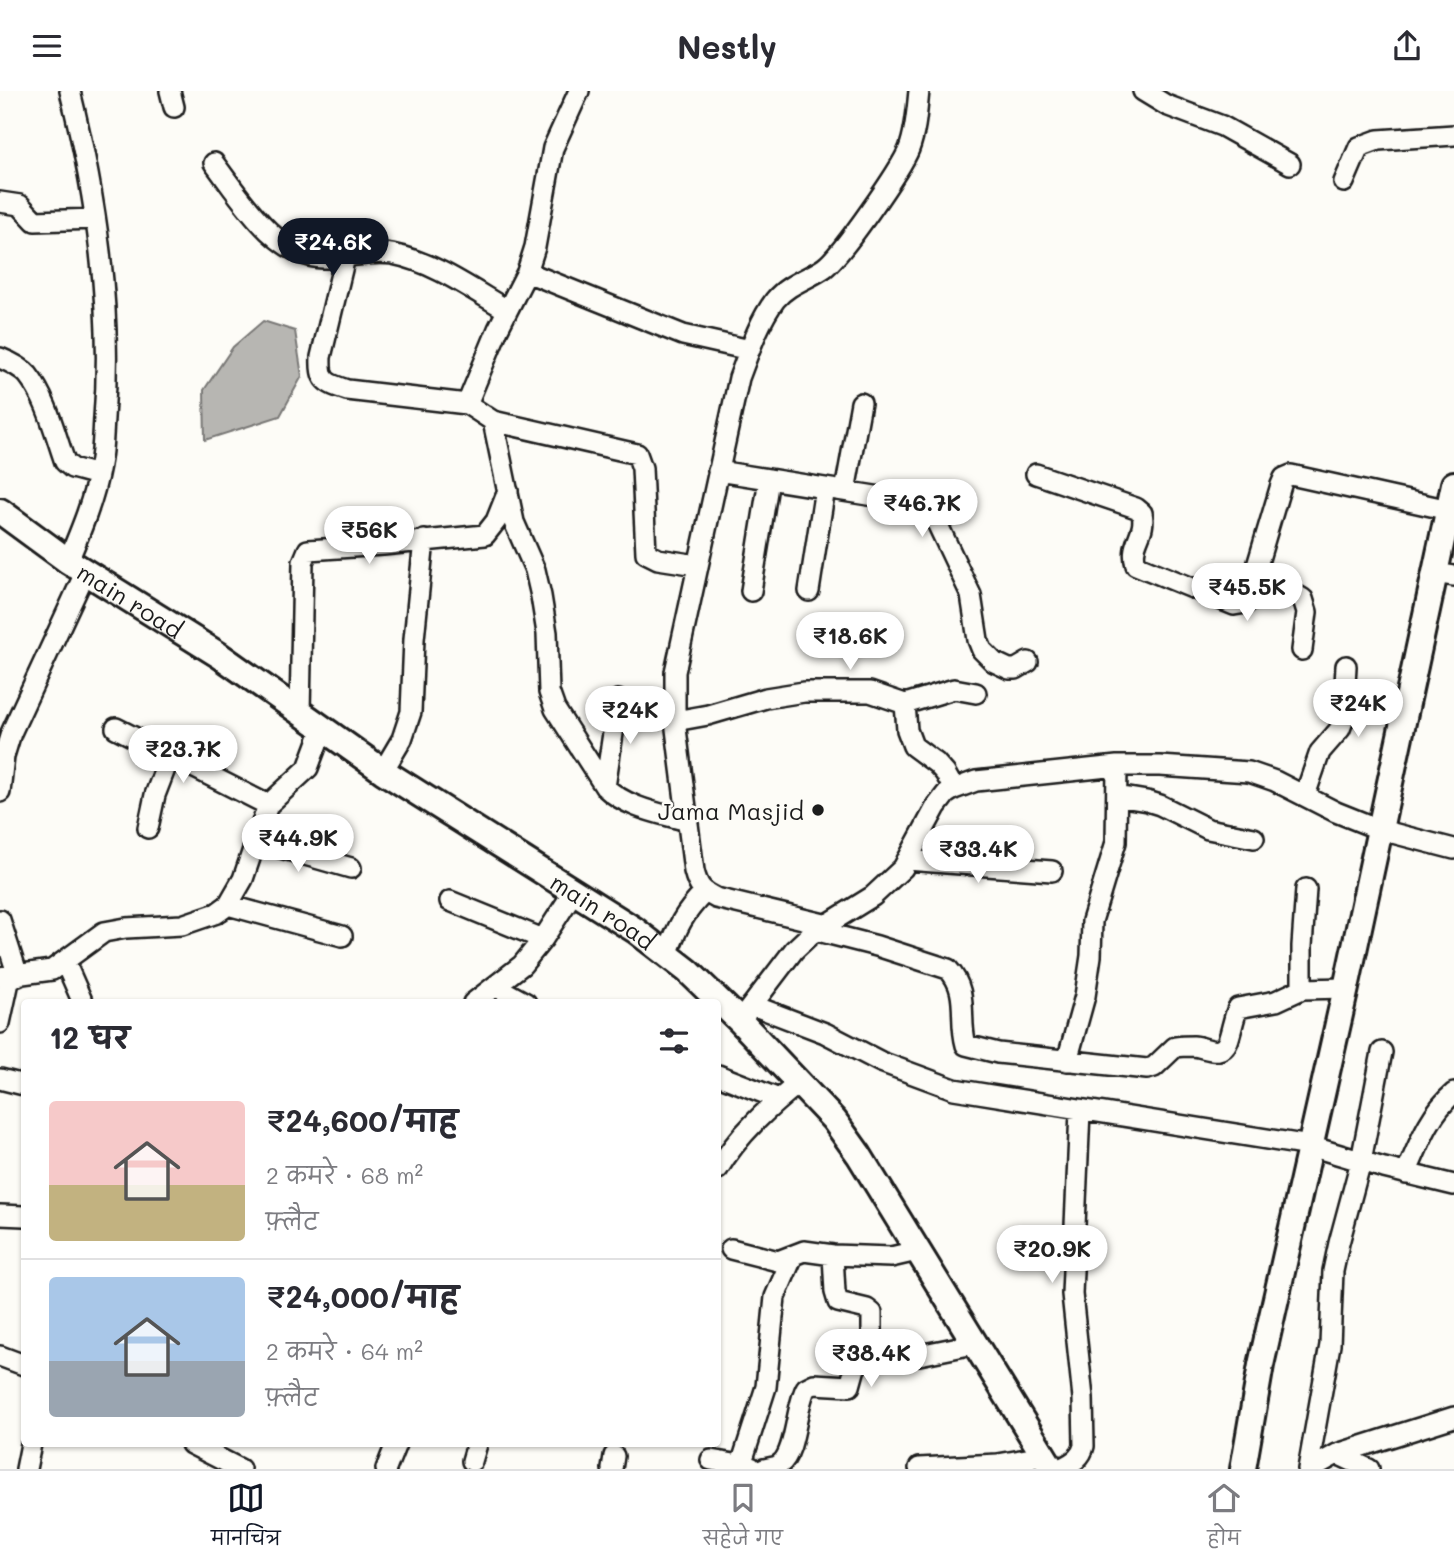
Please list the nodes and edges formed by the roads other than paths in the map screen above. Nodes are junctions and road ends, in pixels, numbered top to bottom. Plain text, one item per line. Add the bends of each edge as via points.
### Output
1 (70, 91) edge
2 (579, 91) edge
3 (919, 91) edge
4 (1143, 91) edge
5 (1454, 135) edge
6 (214, 163) dead end
7 (1290, 164) dead end
8 (1343, 181) dead end
9 (0, 202) edge
10 (95, 219) junction
11 (345, 257) junction
12 (527, 272) junction
13 (507, 310) junction
14 (750, 350) junction
15 (0, 358) edge
16 (861, 403) dead end
17 (467, 404) junction
18 (493, 421) junction
19 (718, 471) junction
20 (1036, 474) dead end
21 (98, 475) junction
22 (769, 479) junction
23 (1454, 484) edge
24 (825, 488) junction
25 (508, 491) junction
26 (845, 491) junction
27 (1448, 510) junction
28 (0, 511) edge
29 (424, 540) junction
30 (697, 565) junction
31 (77, 566) junction
32 (1444, 575) edge
33 (1253, 586) junction
34 (751, 591) dead end
35 (809, 591) dead end
36 (1302, 650) dead end
37 (1028, 662) dead end
38 (1346, 666) dead end
39 (976, 693) dead end
40 (618, 700) dead end
41 (905, 704) junction
42 (300, 712) junction
43 (675, 721) junction
44 (323, 728) junction
45 (116, 729) dead end
46 (170, 756) junction
47 (1117, 766) junction
48 (383, 771) junction
49 (605, 787) junction
50 (954, 789) junction
51 (0, 792) edge
52 (1305, 795) junction
53 (1117, 796) junction
54 (268, 805) junction
55 (687, 821) junction
56 (148, 828) dead end
57 (1381, 830) junction
58 (1254, 838) dead end
59 (256, 841) junction
60 (1454, 849) edge
61 (907, 860) junction
62 (351, 868) dead end
63 (1052, 871) dead end
64 (1306, 889) dead end
65 (574, 891) junction
66 (704, 893) junction
67 (450, 901) dead end
68 (228, 905) junction
69 (0, 920) edge
70 (823, 928) junction
71 (342, 936) dead end
72 (543, 939) junction
73 (667, 954) junction
74 (65, 962) junction
75 (9, 977) edge
76 (495, 986) junction
77 (1346, 988) junction
78 (1302, 989) junction
79 (81, 999) edge
80 (478, 999) edge
81 (519, 999) edge
82 (746, 1013) junction
83 (0, 1023) edge
84 (1382, 1052) dead end
85 (1067, 1061) junction
86 (721, 1076) edge
87 (0, 1079) edge
88 (800, 1082) junction
89 (21, 1084) edge
90 (1454, 1093) edge
91 (779, 1099) junction
92 (1080, 1111) junction
93 (1310, 1146) junction
94 (1361, 1161) junction
95 (721, 1164) edge
96 (1406, 1174) junction
97 (1454, 1185) edge
98 (0, 1215) edge
99 (21, 1216) edge
100 (731, 1249) dead end
101 (917, 1251) junction
102 (833, 1255) junction
103 (792, 1258) junction
104 (974, 1345) junction
105 (0, 1356) edge
106 (863, 1358) junction
107 (21, 1363) edge
108 (1454, 1417) edge
109 (30, 1447) edge
110 (197, 1447) edge
111 (395, 1447) edge
112 (1337, 1454) junction
113 (709, 1457) edge
114 (741, 1465) junction
115 (1052, 1465) edge
116 (998, 1467) edge
117 (919, 1468) edge
118 (1366, 1468) edge
119 (26, 1469) edge
120 (240, 1469) edge
121 (386, 1469) edge
122 (763, 1469) edge
123 (1243, 1469) edge
124 (1309, 1469) edge

1 - 10 street
2 - 12 street via 553,148
3 - 14 street via 913,138 899,166 825,267 776,298
4 - 7 street
5 - 8 street via 1378,140 1359,147
6 - 11 street via 277,240 309,256
9 - 10 street via 20,205 35,221
10 - 21 street via 108,367
11 - 13 street via 372,252 412,259
11 - 17 street via 321,356 324,379 347,390
12 - 13 street
12 - 14 street via 683,335
13 - 17 street
14 - 19 street
15 - 21 street via 28,374 65,462
16 - 26 street
17 - 18 street
18 - 25 street
18 - 30 street via 637,454 642,468 646,552 658,559
19 - 22 street
19 - 30 street
20 - 33 street via 1142,513 1144,523 1133,554 1142,569 1234,604 1246,603
21 - 31 street
22 - 24 street
22 - 34 street
23 - 27 main road
24 - 26 street
24 - 35 street
25 - 29 street via 485,535
25 - 49 street via 514,522 541,596 549,692
26 - 37 street via 927,513 937,523 971,595 982,650 1009,669
27 - 32 main road
27 - 33 street via 1291,475 1281,485
28 - 31 main road, main road
29 - 42 street via 308,550 303,562
29 - 48 street via 411,712
30 - 43 street via 675,672
31 - 42 main road, main road
31 - 51 street via 11,733
32 - 57 main road
33 - 36 street via 1303,599 1307,612
38 - 52 street via 1343,721 1320,752
39 - 41 street via 954,689
40 - 49 street
41 - 43 street via 870,692 804,692
41 - 50 street via 913,746 946,773
42 - 44 main road, main road
43 - 55 street
44 - 48 main road, main road
44 - 54 street via 308,768
45 - 46 street
46 - 54 street
46 - 56 street
47 - 50 street via 976,781
47 - 52 street via 1249,772
47 - 53 street
48 - 65 main road, main road
49 - 55 street via 629,804
50 - 61 street via 936,807
52 - 57 street
53 - 58 street via 1147,800 1195,824
53 - 85 street via 1116,842 1092,921 1085,996
54 - 59 street
55 - 66 street via 694,871
57 - 60 street
57 - 77 main road
59 - 62 street
59 - 68 street
61 - 63 street
61 - 70 street via 873,896
64 - 78 street
65 - 72 street
65 - 73 main road, main road
66 - 70 street
66 - 73 street via 679,922
67 - 72 street
68 - 71 street
68 - 74 street via 181,925 104,932
69 - 75 street
70 - 82 street via 794,950
70 - 85 street via 948,969 963,999 964,1041 970,1048
72 - 76 street via 522,965
73 - 82 main road, main road
74 - 75 street via 52,970
74 - 79 street
75 - 83 street
76 - 80 street
76 - 81 street
77 - 78 street
77 - 93 main road
78 - 85 street via 1276,1001 1238,1008 1221,1050 1175,1047 1147,1069
82 - 88 main road, main road
82 - 92 street via 825,1033 881,1062 954,1089
84 - 94 street
86 - 91 street
87 - 89 street
88 - 91 street
88 - 101 main road, main road via 859,1155
90 - 96 street via 1429,1121
91 - 95 street via 731,1146
92 - 93 street
92 - 115 street via 1072,1294 1084,1446 1076,1460
93 - 94 street
93 - 123 main road
94 - 96 street
94 - 124 street via 1335,1262 1330,1345
96 - 97 street
98 - 99 street
100 - 103 street via 778,1261
101 - 102 street via 891,1257
101 - 104 main road, main road
102 - 103 street via 804,1251
102 - 106 street via 838,1302 867,1309 874,1317 872,1347
103 - 114 street via 775,1297 766,1387
104 - 106 street via 919,1355
104 - 115 main road, main road
105 - 107 street
106 - 122 street via 850,1386 814,1384 806,1388 785,1458 780,1465
108 - 112 street
109 - 119 street
110 - 120 street
111 - 121 street
112 - 118 street
112 - 124 street
113 - 114 street
114 - 122 street
115 - 116 street
116 - 117 street

